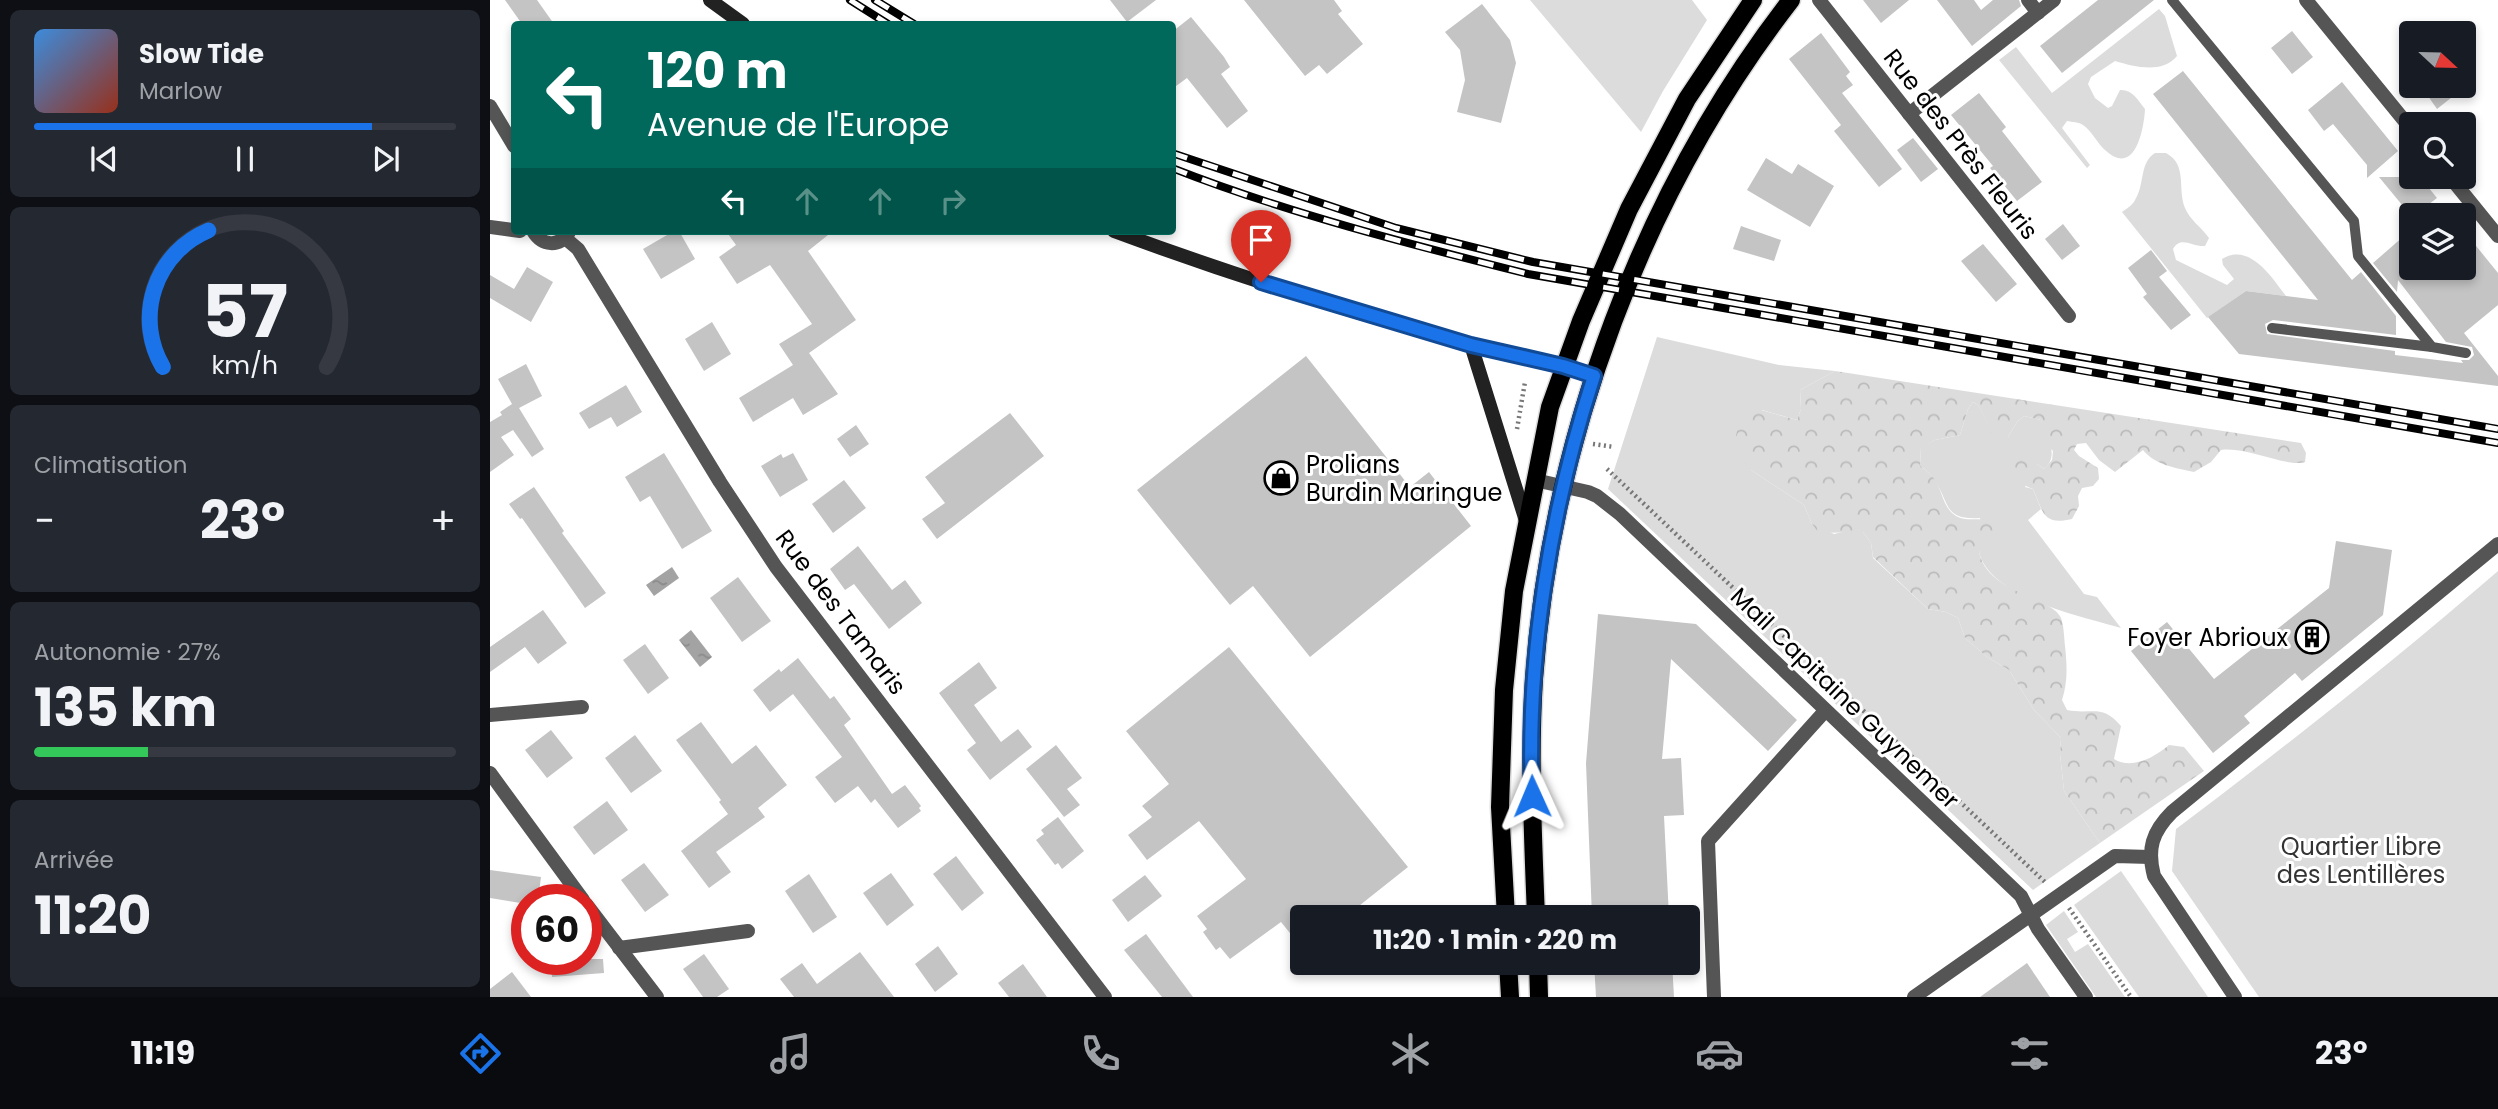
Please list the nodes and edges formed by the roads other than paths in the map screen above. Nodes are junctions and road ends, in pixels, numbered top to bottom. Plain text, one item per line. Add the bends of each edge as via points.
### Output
1 (710, 0) edge
2 (1754, 0) edge
3 (1791, 0) edge
4 (1818, 0) edge
5 (2028, 0) edge
6 (2054, 0) edge
7 (2172, 0) edge
8 (2306, 0) edge
9 (2038, 13) junction
10 (739, 21) edge
11 (490, 106) edge
12 (1909, 114) junction
13 (2399, 114) edge
14 (511, 141) edge
15 (2460, 189) edge
16 (490, 227) edge
17 (511, 230) edge
18 (536, 235) edge
19 (566, 235) edge
20 (568, 235) edge
21 (1125, 235) edge
22 (2498, 236) edge
23 (2069, 316) dead end
24 (2272, 328) dead end
25 (1471, 345) junction
26 (2432, 347) junction
27 (2466, 353) dead end
28 (1563, 366) junction
29 (1594, 376) junction
30 (1535, 480) junction
31 (1564, 485) junction
32 (1527, 521) junction
33 (2498, 544) edge
34 (582, 707) dead end
35 (1825, 711) junction
36 (490, 715) edge
37 (490, 774) edge
38 (2150, 857) junction
39 (572, 884) edge
40 (1505, 905) edge
41 (1536, 905) edge
42 (2031, 915) junction
43 (602, 925) edge
44 (748, 931) dead end
45 (619, 948) junction
46 (1509, 975) edge
47 (1538, 975) edge
48 (657, 997) edge
49 (1105, 997) edge
50 (1510, 997) edge
51 (1539, 997) edge
52 (1714, 997) edge
53 (1914, 997) edge
54 (2086, 997) edge
55 (2235, 997) edge

1 - 10 main road
2 - 28 main road via 1688,99 1629,209
3 - 29 main road via 1694,148 1653,229
4 - 12 street, Rue des Près Fleuris
5 - 9 street
6 - 9 street
7 - 26 lane via 2354,221 2358,256
8 - 13 street
9 - 12 street
11 - 14 street
12 - 23 street, Rue des Près Fleuris
15 - 22 street
16 - 17 street
18 - 19 street via 548,244
20 - 49 street, Rue des Tamaris via 776,567
21 - 25 main road
24 - 26 lane
25 - 28 main road
25 - 32 main road
26 - 27 lane
28 - 29 main road
28 - 30 main road
29 - 31 main road
30 - 31 street, Mail Capitaine Guynemer
30 - 32 main road
31 - 35 street, Mail Capitaine Guynemer via 1597,496 1620,514
31 - 41 main road via 1547,570 1534,678 1531,771
32 - 40 main road via 1504,690 1500,807
33 - 38 street via 2172,812 2153,834
34 - 36 street
35 - 42 street, Mail Capitaine Guynemer via 2021,896
35 - 52 street via 1708,841
37 - 39 street
38 - 42 street via 2115,856
38 - 55 street via 2160,888
42 - 53 street
42 - 54 street, Mail Capitaine Guynemer
43 - 45 street
44 - 45 street
45 - 48 street
46 - 50 main road
47 - 51 main road

